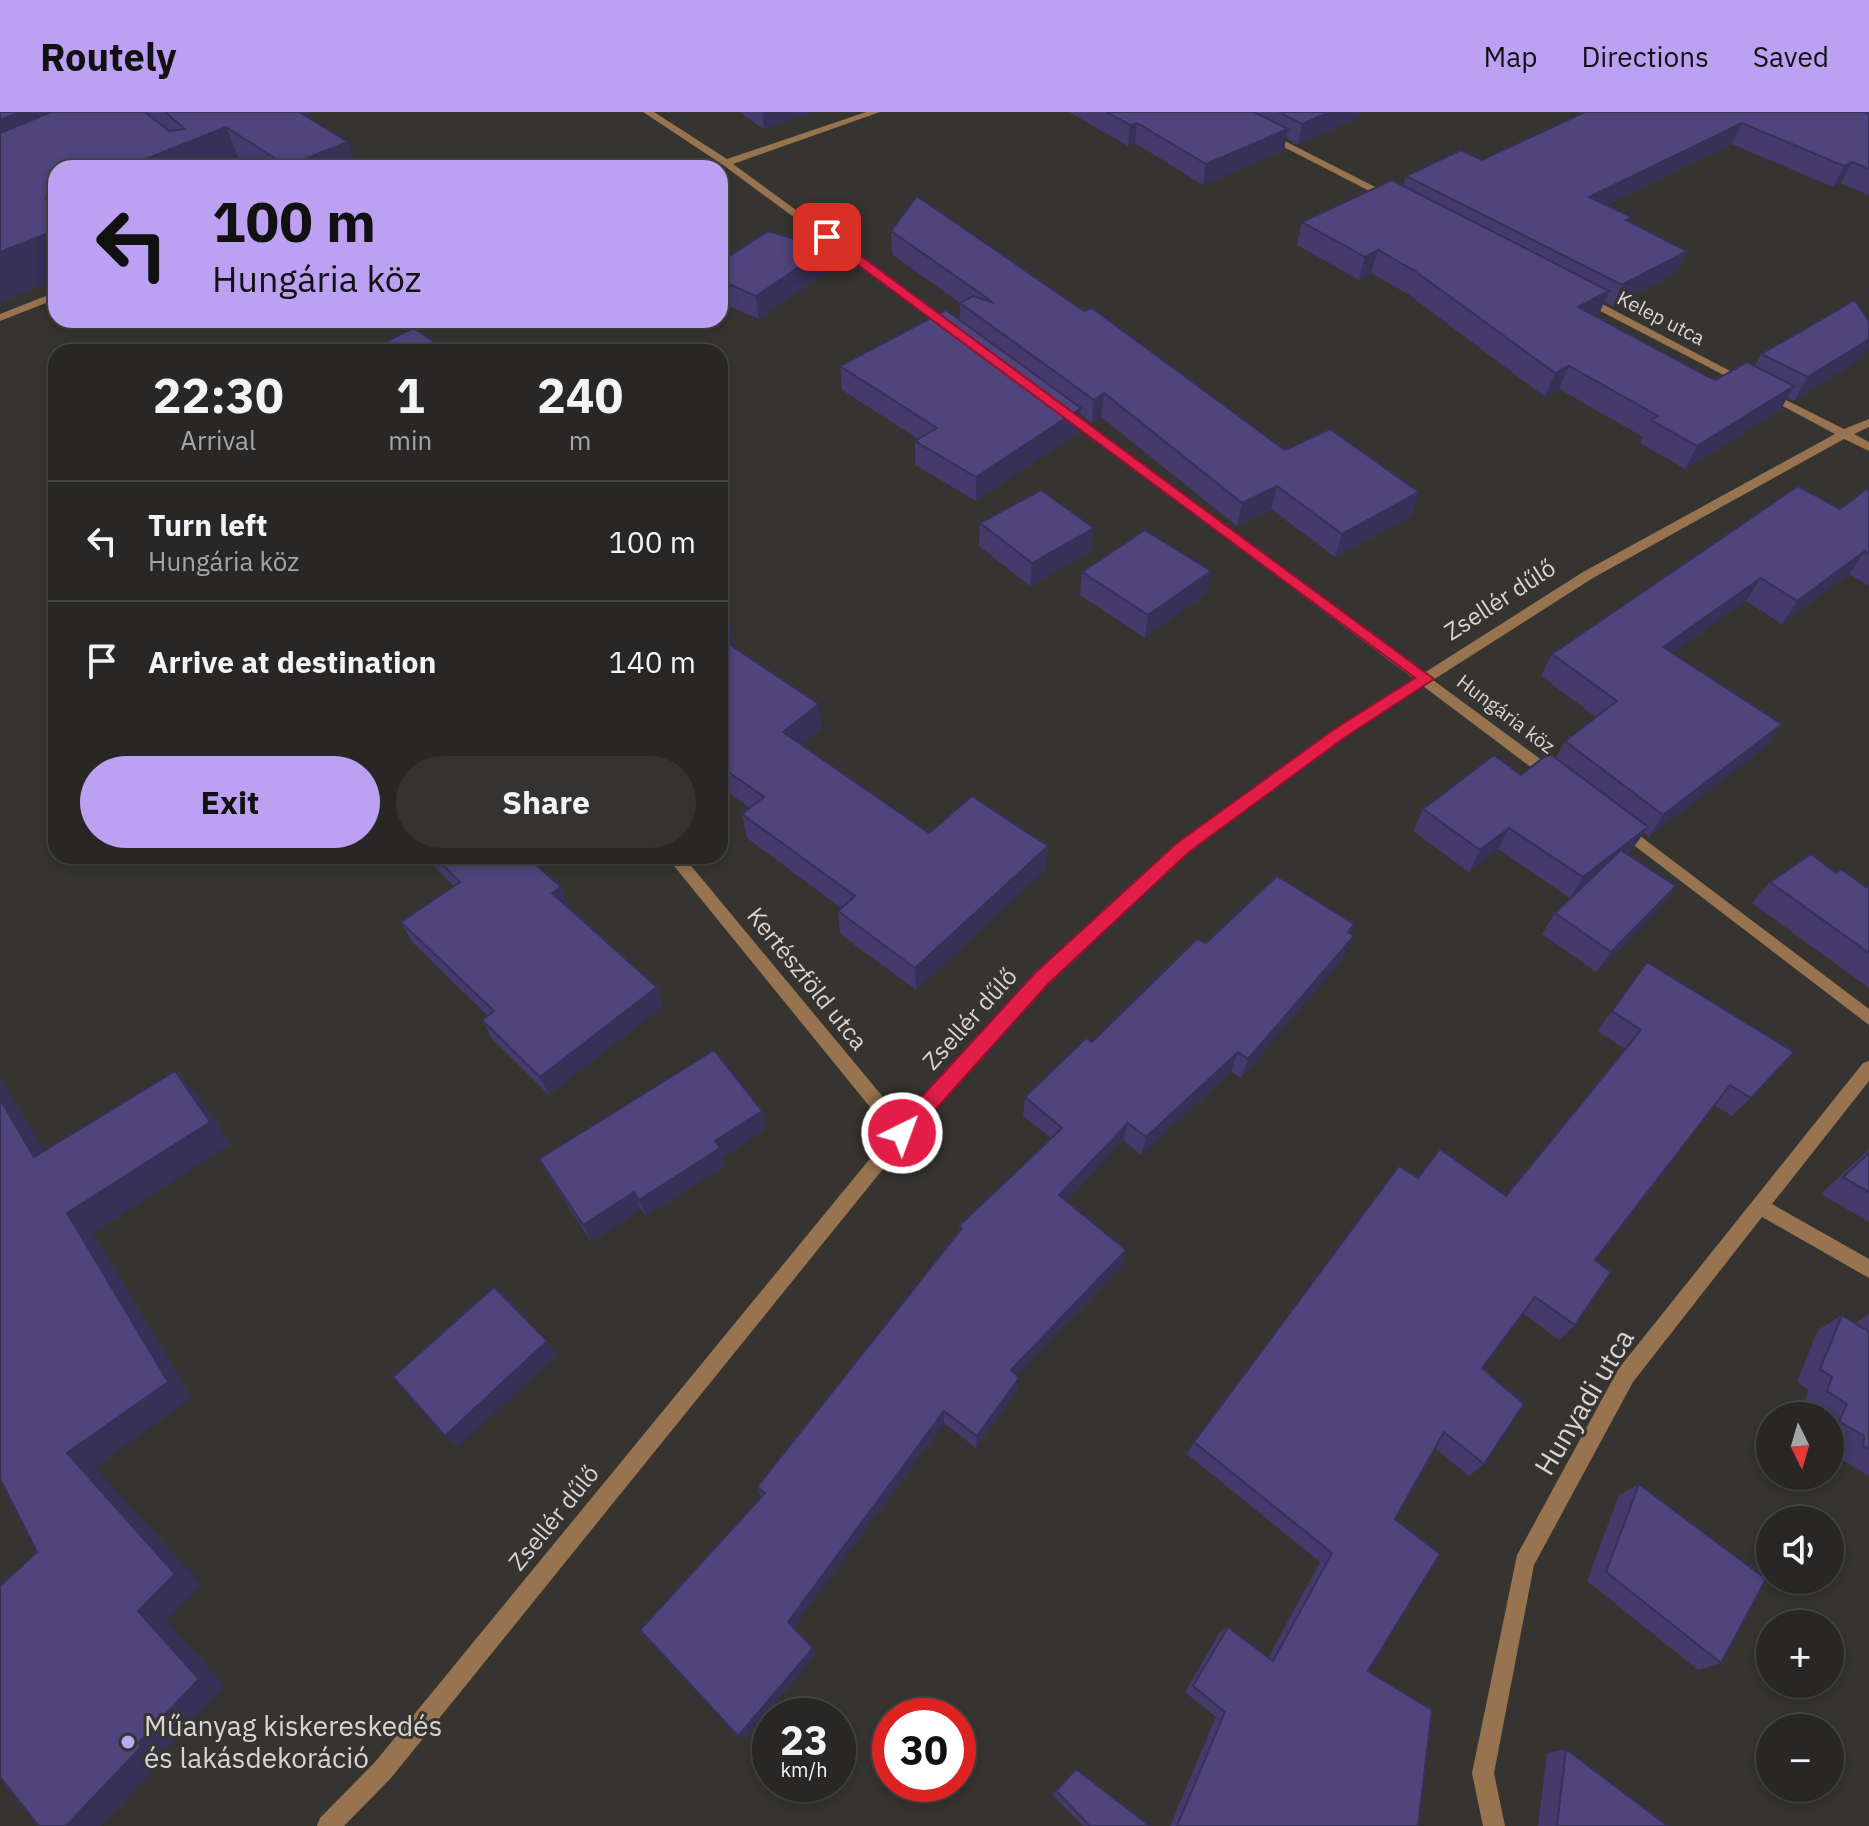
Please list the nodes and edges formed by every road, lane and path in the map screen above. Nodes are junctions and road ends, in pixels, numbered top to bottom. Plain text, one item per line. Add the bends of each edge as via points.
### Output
1 (648, 112) edge
2 (875, 112) edge
3 (1251, 127) edge
4 (721, 160) edge
5 (728, 162) edge
6 (728, 164) edge
7 (1407, 207) edge
8 (1576, 295) edge
9 (48, 298) edge
10 (0, 318) edge
11 (956, 332) edge
12 (1045, 397) edge
13 (1869, 423) edge
14 (1844, 434) junction
15 (1869, 447) edge
16 (1427, 679) junction
17 (1566, 785) edge
18 (1616, 824) edge
19 (681, 864) edge
20 (1869, 1018) edge
21 (1869, 1068) edge
22 (902, 1133) junction
23 (1758, 1205) junction
24 (1869, 1269) edge
25 (328, 1826) edge
26 (1494, 1826) edge

1 - 4 street
2 - 5 street
3 - 7 street
6 - 11 street
8 - 14 street, Kelep utca
9 - 10 street
12 - 16 street, Hungária köz
13 - 14 street, Zsellér dűlő
14 - 15 street, Kelep utca
14 - 16 street, Zsellér dűlő via 1588,575
16 - 17 street, Hungária köz
16 - 22 street, Zsellér dűlő via 1338,734 1183,848 1041,978
18 - 20 street
19 - 22 street, Kertészföld utca
21 - 23 street, Hunyadi utca
22 - 25 street, Zsellér dűlő via 383,1770
23 - 24 street
23 - 26 street, Hunyadi utca via 1626,1375 1524,1562 1483,1773

